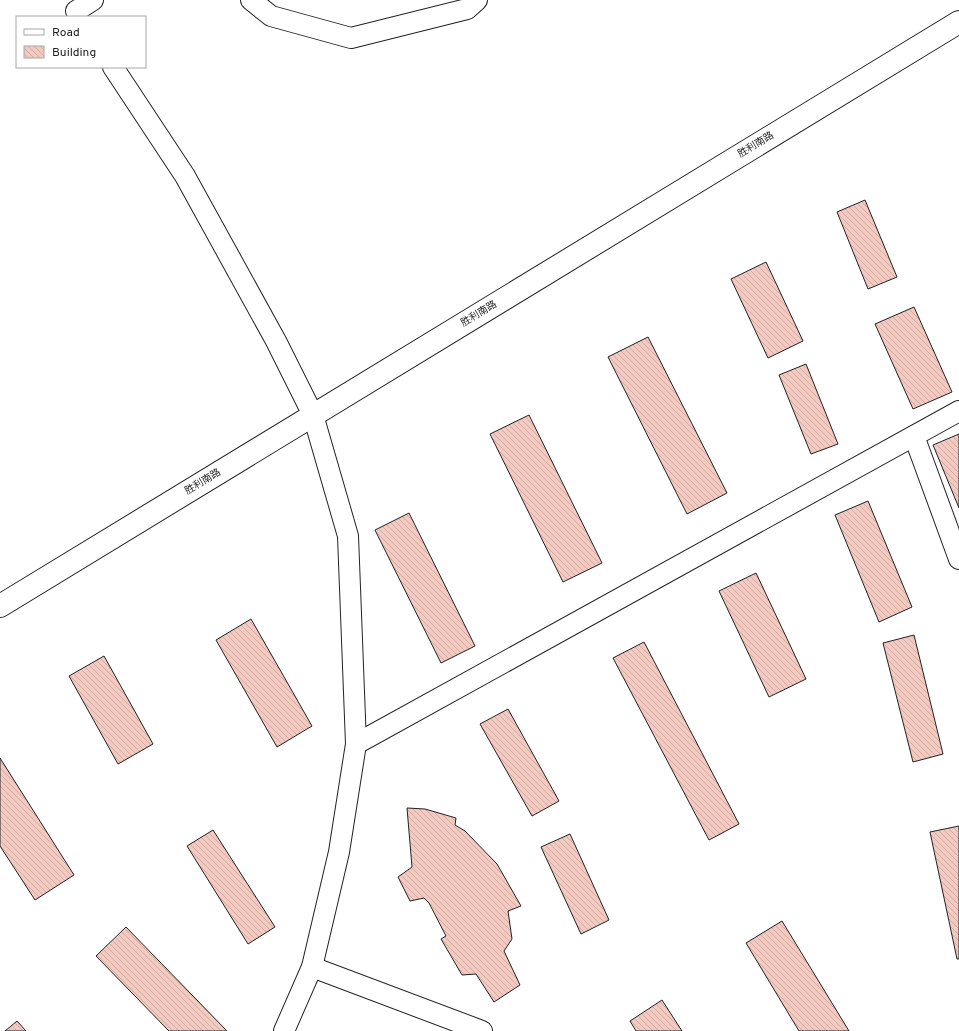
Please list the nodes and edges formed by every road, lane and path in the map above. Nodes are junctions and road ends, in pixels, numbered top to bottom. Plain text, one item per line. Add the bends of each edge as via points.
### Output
1 (94, 0) edge
2 (251, 0) edge
3 (477, 0) edge
4 (75, 9) edge
5 (959, 22) edge
6 (114, 68) edge
7 (959, 412) edge
8 (313, 415) junction
9 (914, 436) junction
10 (959, 559) edge
11 (0, 606) edge
12 (356, 744) junction
13 (312, 966) junction
14 (284, 1031) edge
15 (482, 1031) edge

1 - 4 street
2 - 3 street via 271,16 351,38 467,8
5 - 8 main road, 胜利南路
6 - 8 street via 185,176 276,341
7 - 9 street
8 - 11 main road, 胜利南路
8 - 12 street via 348,536
9 - 10 street
9 - 12 street
12 - 13 street via 340,852
13 - 14 street
13 - 15 street

